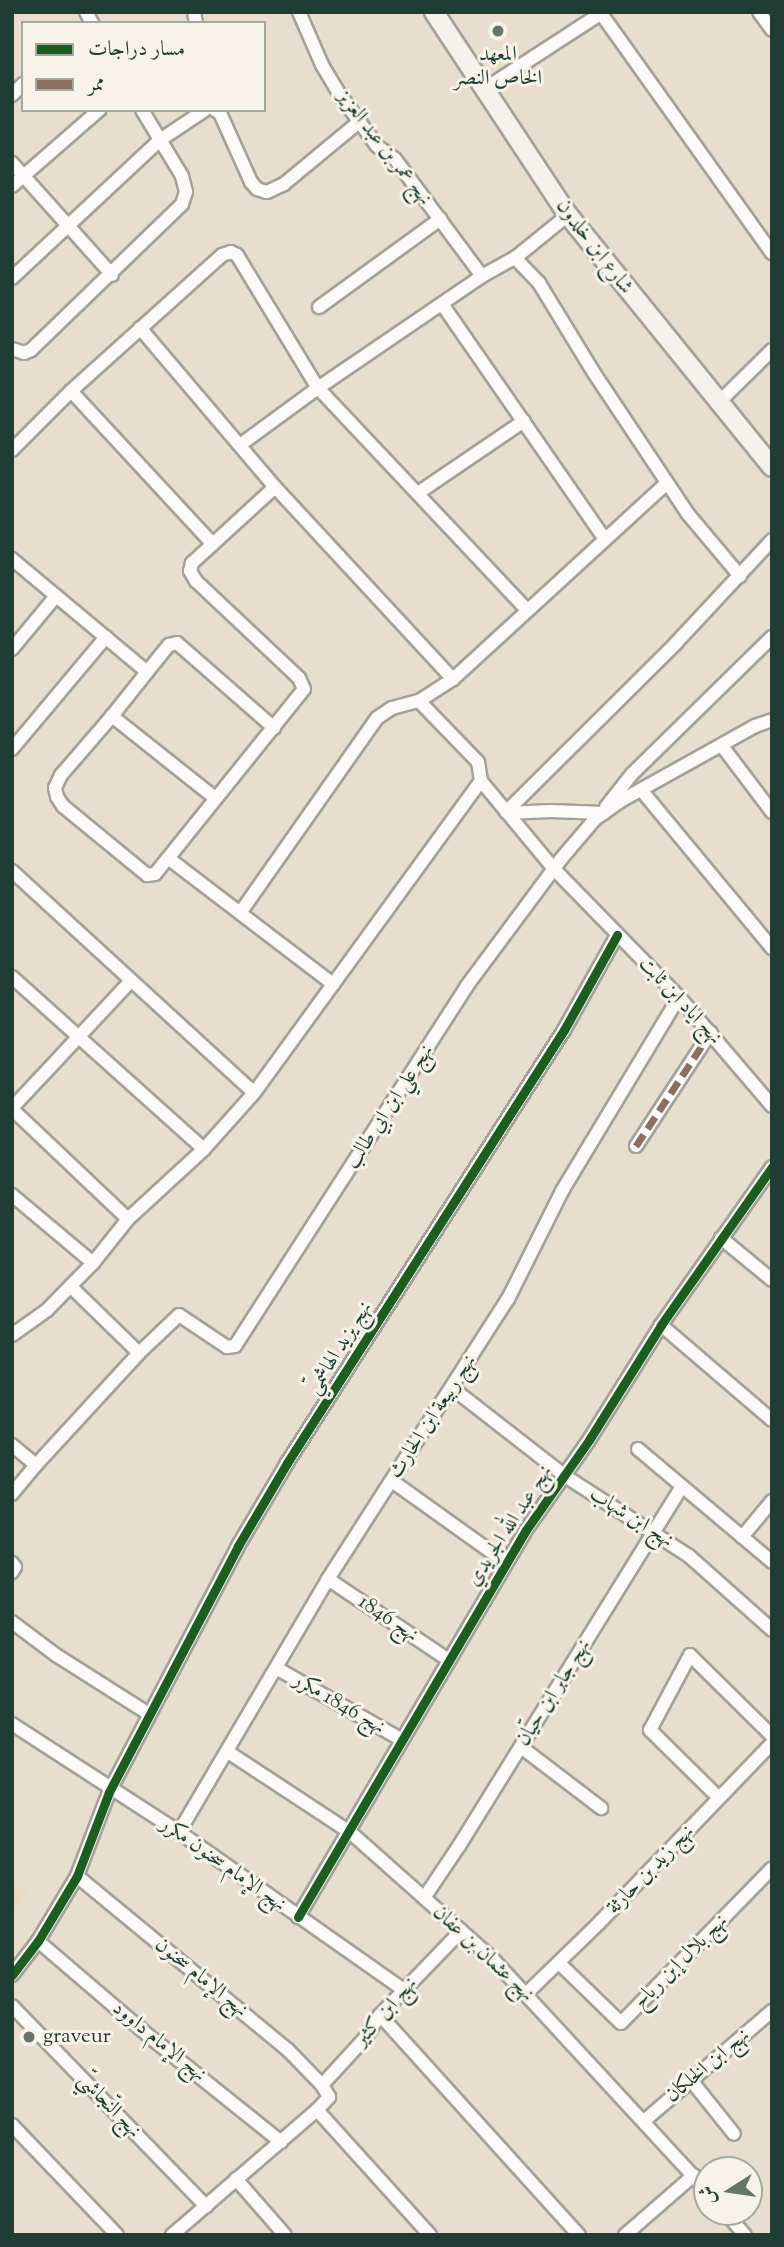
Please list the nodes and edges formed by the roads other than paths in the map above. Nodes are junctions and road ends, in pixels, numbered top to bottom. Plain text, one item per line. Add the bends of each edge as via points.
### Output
1 (299, 12) edge
2 (434, 12) edge
3 (759, 12) edge
4 (601, 13) edge
5 (772, 30) edge
6 (483, 90) junction
7 (97, 112) edge
8 (143, 112) edge
9 (202, 112) edge
10 (218, 112) edge
11 (359, 122) junction
12 (160, 140) junction
13 (12, 163) edge
14 (23, 176) junction
15 (12, 186) edge
16 (568, 215) junction
17 (440, 219) junction
18 (66, 225) junction
19 (772, 253) edge
20 (515, 258) junction
21 (112, 275) junction
22 (482, 275) junction
23 (12, 278) edge
24 (442, 304) junction
25 (319, 307) dead end
26 (141, 328) junction
27 (12, 349) edge
28 (772, 350) edge
29 (318, 388) junction
30 (71, 391) junction
31 (717, 404) junction
32 (524, 421) junction
33 (240, 446) junction
34 (12, 450) edge
35 (772, 467) edge
36 (667, 482) junction
37 (275, 487) junction
38 (418, 493) junction
39 (604, 538) junction
40 (772, 540) edge
41 (212, 543) junction
42 (12, 559) edge
43 (740, 576) junction
44 (56, 596) junction
45 (526, 609) junction
46 (106, 637) junction
47 (772, 637) edge
48 (12, 649) edge
49 (147, 672) junction
50 (453, 679) junction
51 (419, 701) junction
52 (113, 716) junction
53 (772, 720) edge
54 (274, 728) junction
55 (722, 746) junction
56 (12, 749) edge
57 (481, 781) junction
58 (642, 791) junction
59 (215, 798) junction
60 (772, 812) edge
61 (507, 813) junction
62 (600, 815) junction
63 (168, 858) junction
64 (554, 869) junction
65 (12, 871) edge
66 (240, 912) junction
67 (617, 934) junction
68 (772, 948) edge
69 (12, 977) edge
70 (131, 981) junction
71 (333, 985) junction
72 (679, 997) junction
73 (711, 1032) junction
74 (79, 1036) junction
75 (767, 1091) edge
76 (254, 1093) junction
77 (772, 1107) edge
78 (12, 1108) edge
79 (636, 1146) dead end
80 (205, 1149) junction
81 (772, 1167) edge
82 (12, 1195) edge
83 (128, 1219) junction
84 (721, 1238) junction
85 (93, 1263) junction
86 (772, 1280) edge
87 (71, 1286) junction
88 (12, 1319) edge
89 (661, 1325) junction
90 (18, 1332) edge
91 (139, 1353) junction
92 (452, 1388) junction
93 (772, 1420) edge
94 (12, 1445) edge
95 (638, 1449) dead end
96 (36, 1465) junction
97 (565, 1476) junction
98 (391, 1481) junction
99 (682, 1486) junction
100 (12, 1494) edge
101 (772, 1501) edge
102 (654, 1532) junction
103 (742, 1537) junction
104 (505, 1562) junction
105 (772, 1562) edge
106 (12, 1563) edge
107 (12, 1573) edge
108 (328, 1579) junction
109 (12, 1622) edge
110 (772, 1630) edge
111 (447, 1659) junction
112 (278, 1669) junction
113 (149, 1714) junction
114 (12, 1724) edge
115 (772, 1736) edge
116 (400, 1739) junction
117 (772, 1743) edge
118 (521, 1747) junction
119 (228, 1752) junction
120 (110, 1790) junction
121 (719, 1798) junction
122 (601, 1808) dead end
123 (179, 1832) junction
124 (350, 1832) junction
125 (772, 1868) edge
126 (77, 1876) junction
127 (424, 1898) junction
128 (298, 1917) junction
129 (461, 1931) junction
130 (38, 1941) junction
131 (559, 1963) junction
132 (12, 1975) edge
133 (404, 1990) junction
134 (527, 1993) junction
135 (12, 2006) edge
136 (380, 2015) junction
137 (767, 2016) edge
138 (772, 2031) edge
139 (690, 2079) junction
140 (326, 2091) junction
141 (317, 2110) junction
142 (645, 2121) junction
143 (12, 2125) edge
144 (734, 2134) dead end
145 (281, 2142) junction
146 (693, 2174) edge
147 (693, 2176) edge
148 (236, 2179) junction
149 (206, 2206) junction
150 (420, 2224) junction
151 (117, 2235) edge
152 (173, 2235) edge
153 (285, 2235) edge
154 (409, 2235) edge
155 (430, 2235) edge
156 (579, 2235) edge
157 (625, 2235) edge

1 - 11 street, نهج عمر بن عبد العزيز via 322,65
2 - 6 street, شارع ابن خلدون
3 - 5 street
4 - 6 street
4 - 19 street
6 - 16 street, شارع ابن خلدون
7 - 14 street
8 - 12 street
9 - 12 street
10 - 11 street via 251,182 267,192 284,184
11 - 17 street, نهج عمر بن عبد العزيز via 377,146 396,159
12 - 18 street
12 - 21 street via 186,186 184,198
13 - 14 street
14 - 15 street
14 - 18 street
16 - 20 street
16 - 31 street, شارع ابن خلدون
17 - 22 street, نهج عمر بن عبد العزيز
17 - 25 street
18 - 21 street
18 - 23 street
20 - 22 street
20 - 36 street via 539,283
21 - 27 street via 32,350
22 - 24 street
24 - 29 street
24 - 32 street
26 - 29 street via 222,254 231,252
26 - 30 street
26 - 33 street
28 - 31 street
29 - 33 street
29 - 38 street
30 - 34 street
30 - 41 street
31 - 35 street, شارع ابن خلدون
32 - 38 street
32 - 39 street
33 - 37 street
36 - 39 street
36 - 43 street
37 - 41 street
37 - 50 street
38 - 45 street
39 - 45 street
40 - 43 street
41 - 54 street via 192,563 192,577 303,684 302,695
42 - 44 street
43 - 61 street
44 - 46 street
44 - 48 street
45 - 50 street
46 - 49 street
46 - 56 street
47 - 62 street, نهج علي ابن ابي طالب via 632,774
49 - 52 street
49 - 54 street via 177,643
50 - 51 street
51 - 57 street, نهج اياد ابن ثابت via 478,762
51 - 66 street via 392,708 377,718
52 - 59 street
52 - 63 street via 61,775 55,788 57,797 147,875
53 - 55 street
54 - 59 street
55 - 58 street
55 - 60 street
57 - 61 street, نهج اياد ابن ثابت
57 - 71 street
58 - 62 street
58 - 68 street
59 - 63 street
61 - 62 street
61 - 64 street, نهج اياد ابن ثابت
62 - 64 street, نهج علي ابن ابي طالب
63 - 66 street
64 - 67 street, نهج اياد ابن ثابت
64 - 91 street, نهج علي ابن ابي طالب via 466,987 232,1348 179,1315
65 - 70 street
66 - 71 street
67 - 72 street, نهج اياد ابن ثابت
67 - 113 street, نهج يزيد الهاشميّ via 564,1030 287,1463
69 - 74 street
70 - 74 street
70 - 76 street
71 - 76 street
72 - 73 street, نهج اياد ابن ثابت
72 - 92 street, نهج ربيعة ابن الحارث via 562,1191 508,1299
73 - 75 street, نهج اياد ابن ثابت
73 - 79 street
74 - 78 street
74 - 80 street
75 - 77 street, نهج اياد ابن ثابت
76 - 80 street
78 - 83 street
80 - 83 street
81 - 84 street, نهج عبد الله الجريدي
82 - 85 street
83 - 85 street
84 - 86 street
84 - 89 street, نهج عبد الله الجريدي
85 - 87 street
87 - 90 street
87 - 91 street
88 - 90 street
89 - 93 street
89 - 97 street, نهج عبد الله الجريدي
91 - 96 street
92 - 97 street, نهج ابن شهاب
92 - 98 street, نهج ربيعة ابن الحارث
94 - 96 street
95 - 99 street
96 - 100 street
97 - 102 street, نهج ابن شهاب
97 - 104 street, نهج عبد الله الجريدي
98 - 104 street
98 - 108 street, نهج ربيعة ابن الحارث
99 - 102 street, نهج جابر ابن حيّان
99 - 103 street
101 - 103 street
102 - 110 street, نهج ابن شهاب via 689,1556
102 - 118 street, نهج جابر ابن حيّان
103 - 105 street
104 - 111 street, نهج عبد الله الجريدي
106 - 107 street
108 - 111 street, نهج 1846
108 - 112 street, نهج ربيعة ابن الحارث
109 - 113 street via 56,1656
111 - 116 street, نهج عبد الله الجريدي
112 - 116 street, نهج 1846 مكرر
112 - 119 street, نهج ربيعة ابن الحارث
113 - 120 street, نهج يزيد الهاشميّ
114 - 120 street, نهج الإمام سحنون مكرر
115 - 121 street via 689,1656 650,1730
116 - 124 street, نهج عبد الله الجريدي
117 - 121 street, نهج زيد بن حارثة
118 - 122 street
118 - 127 street, نهج جابر ابن حيّان
119 - 123 street, نهج ربيعة ابن الحارث
119 - 124 street, نهج عثمان بن عفان
120 - 123 street, نهج الإمام سحنون مكرر
120 - 126 street, نهج يزيد الهاشميّ
121 - 131 street, نهج زيد بن حارثة
123 - 128 street, نهج الإمام سحنون مكرر
124 - 127 street, نهج عثمان بن عفان
124 - 128 street, نهج عبد الله الجريدي
125 - 131 street, نهج بلال إبن رباح via 621,2023
126 - 130 street, نهج يزيد الهاشميّ
126 - 140 street, نهج الإمام سحنون via 287,2049
127 - 129 street, نهج عثمان بن عفان
128 - 133 street, نهج الإمام سحنون مكرر
129 - 133 street, نهج ابن كثير
129 - 134 street, نهج عثمان بن عفان
130 - 132 street, نهج يزيد الهاشميّ
130 - 145 street, نهج الإمام داوود
131 - 134 street, نهج زيد بن حارثة
133 - 136 street, نهج ابن كثير
134 - 142 street, نهج عثمان بن عفان
135 - 149 street, نهج النّجاشيّ
136 - 140 street, نهج ابن كثير
136 - 156 street
137 - 138 street
137 - 139 street, نهج ابن الخلكان
139 - 142 street, نهج ابن الخلكان
139 - 144 street
140 - 141 street, نهج ابن كثير
141 - 145 street, نهج ابن كثير
141 - 150 street
142 - 146 street, نهج عثمان بن عفان
143 - 151 street
145 - 148 street, نهج ابن كثير
147 - 157 street
148 - 149 street, نهج ابن كثير
148 - 153 street
149 - 152 street, نهج ابن كثير
150 - 154 street
150 - 155 street

